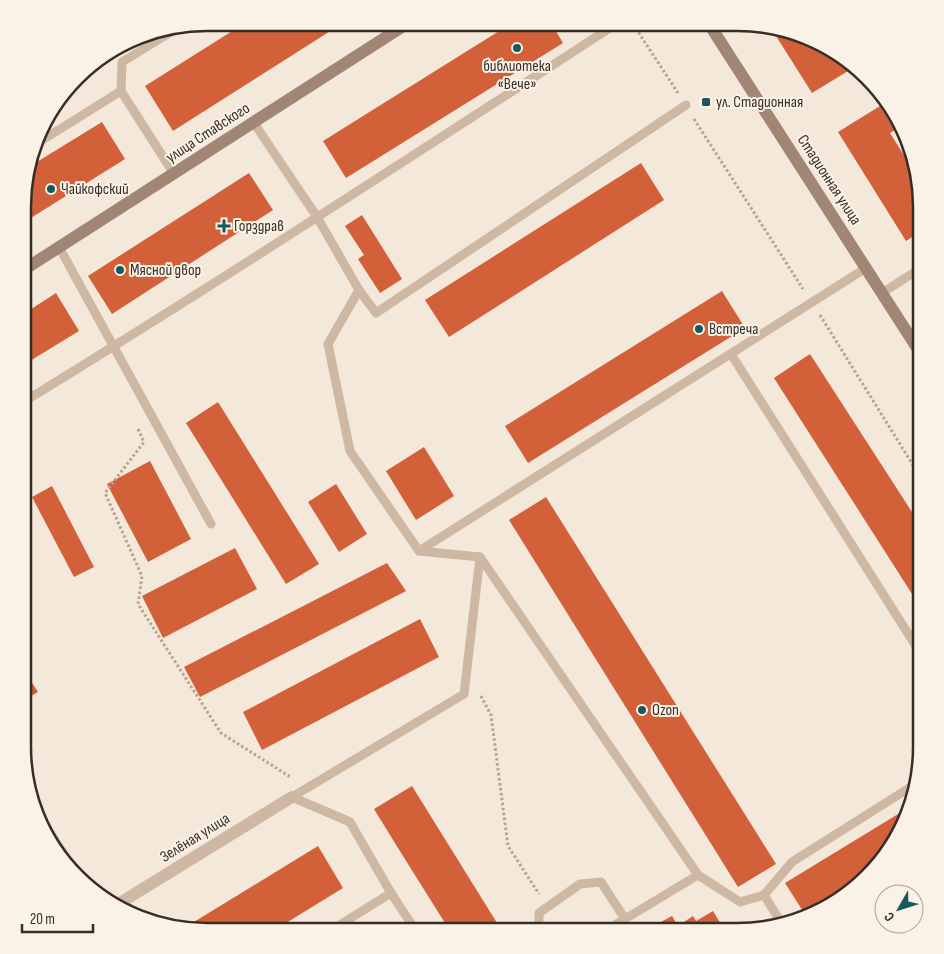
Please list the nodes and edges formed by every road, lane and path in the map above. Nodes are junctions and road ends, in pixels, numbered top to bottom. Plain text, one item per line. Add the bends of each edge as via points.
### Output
1 (605, 31) edge
2 (639, 31) edge
3 (714, 31) edge
4 (395, 32) edge
5 (163, 37) edge
6 (120, 91) junction
7 (686, 105) junction
8 (254, 123) junction
9 (46, 138) edge
10 (174, 174) junction
11 (317, 217) junction
12 (59, 247) junction
13 (31, 266) edge
14 (866, 268) junction
15 (912, 274) edge
16 (359, 290) junction
17 (882, 293) junction
18 (812, 303) junction
19 (912, 340) edge
20 (113, 347) junction
21 (731, 354) junction
22 (31, 397) edge
23 (136, 425) dead end
24 (912, 464) edge
25 (211, 524) dead end
26 (419, 552) junction
27 (480, 557) junction
28 (913, 641) edge
29 (467, 671) junction
30 (307, 788) junction
31 (908, 789) edge
32 (292, 797) junction
33 (698, 875) junction
34 (391, 893) junction
35 (764, 895) junction
36 (123, 901) edge
37 (548, 908) junction
38 (778, 918) edge
39 (625, 919) junction
40 (539, 922) edge
41 (620, 922) edge
42 (343, 923) edge
43 (410, 923) edge

1 - 11 lane
2 - 7 path
3 - 14 street, Стадионная улица
4 - 8 street, улица Ставского
5 - 6 lane via 122,62
6 - 9 lane
6 - 10 lane
7 - 16 lane via 376,313
7 - 18 path
8 - 10 street, улица Ставского
8 - 11 lane
10 - 12 street, улица Ставского
11 - 16 lane
11 - 20 lane
12 - 13 street, улица Ставского
12 - 20 lane
14 - 17 street, Стадионная улица
14 - 18 lane
15 - 17 lane
16 - 26 lane via 328,344 350,451
17 - 19 street, Стадионная улица
18 - 21 lane
18 - 24 path
20 - 22 lane
20 - 25 lane
21 - 26 lane
21 - 28 lane
23 - 30 path via 144,442 104,492 142,576 138,604 221,733
26 - 27 lane
27 - 29 lane
27 - 33 lane
29 - 30 lane via 464,694
29 - 37 path via 491,714 508,846
30 - 32 lane
31 - 35 lane via 792,862
32 - 34 lane via 350,822
32 - 36 street, Зелёная улица
33 - 35 lane via 740,902
33 - 39 lane
34 - 42 lane
34 - 43 lane
35 - 38 lane
37 - 39 lane via 580,884 601,882
37 - 40 lane via 539,913
39 - 41 lane

